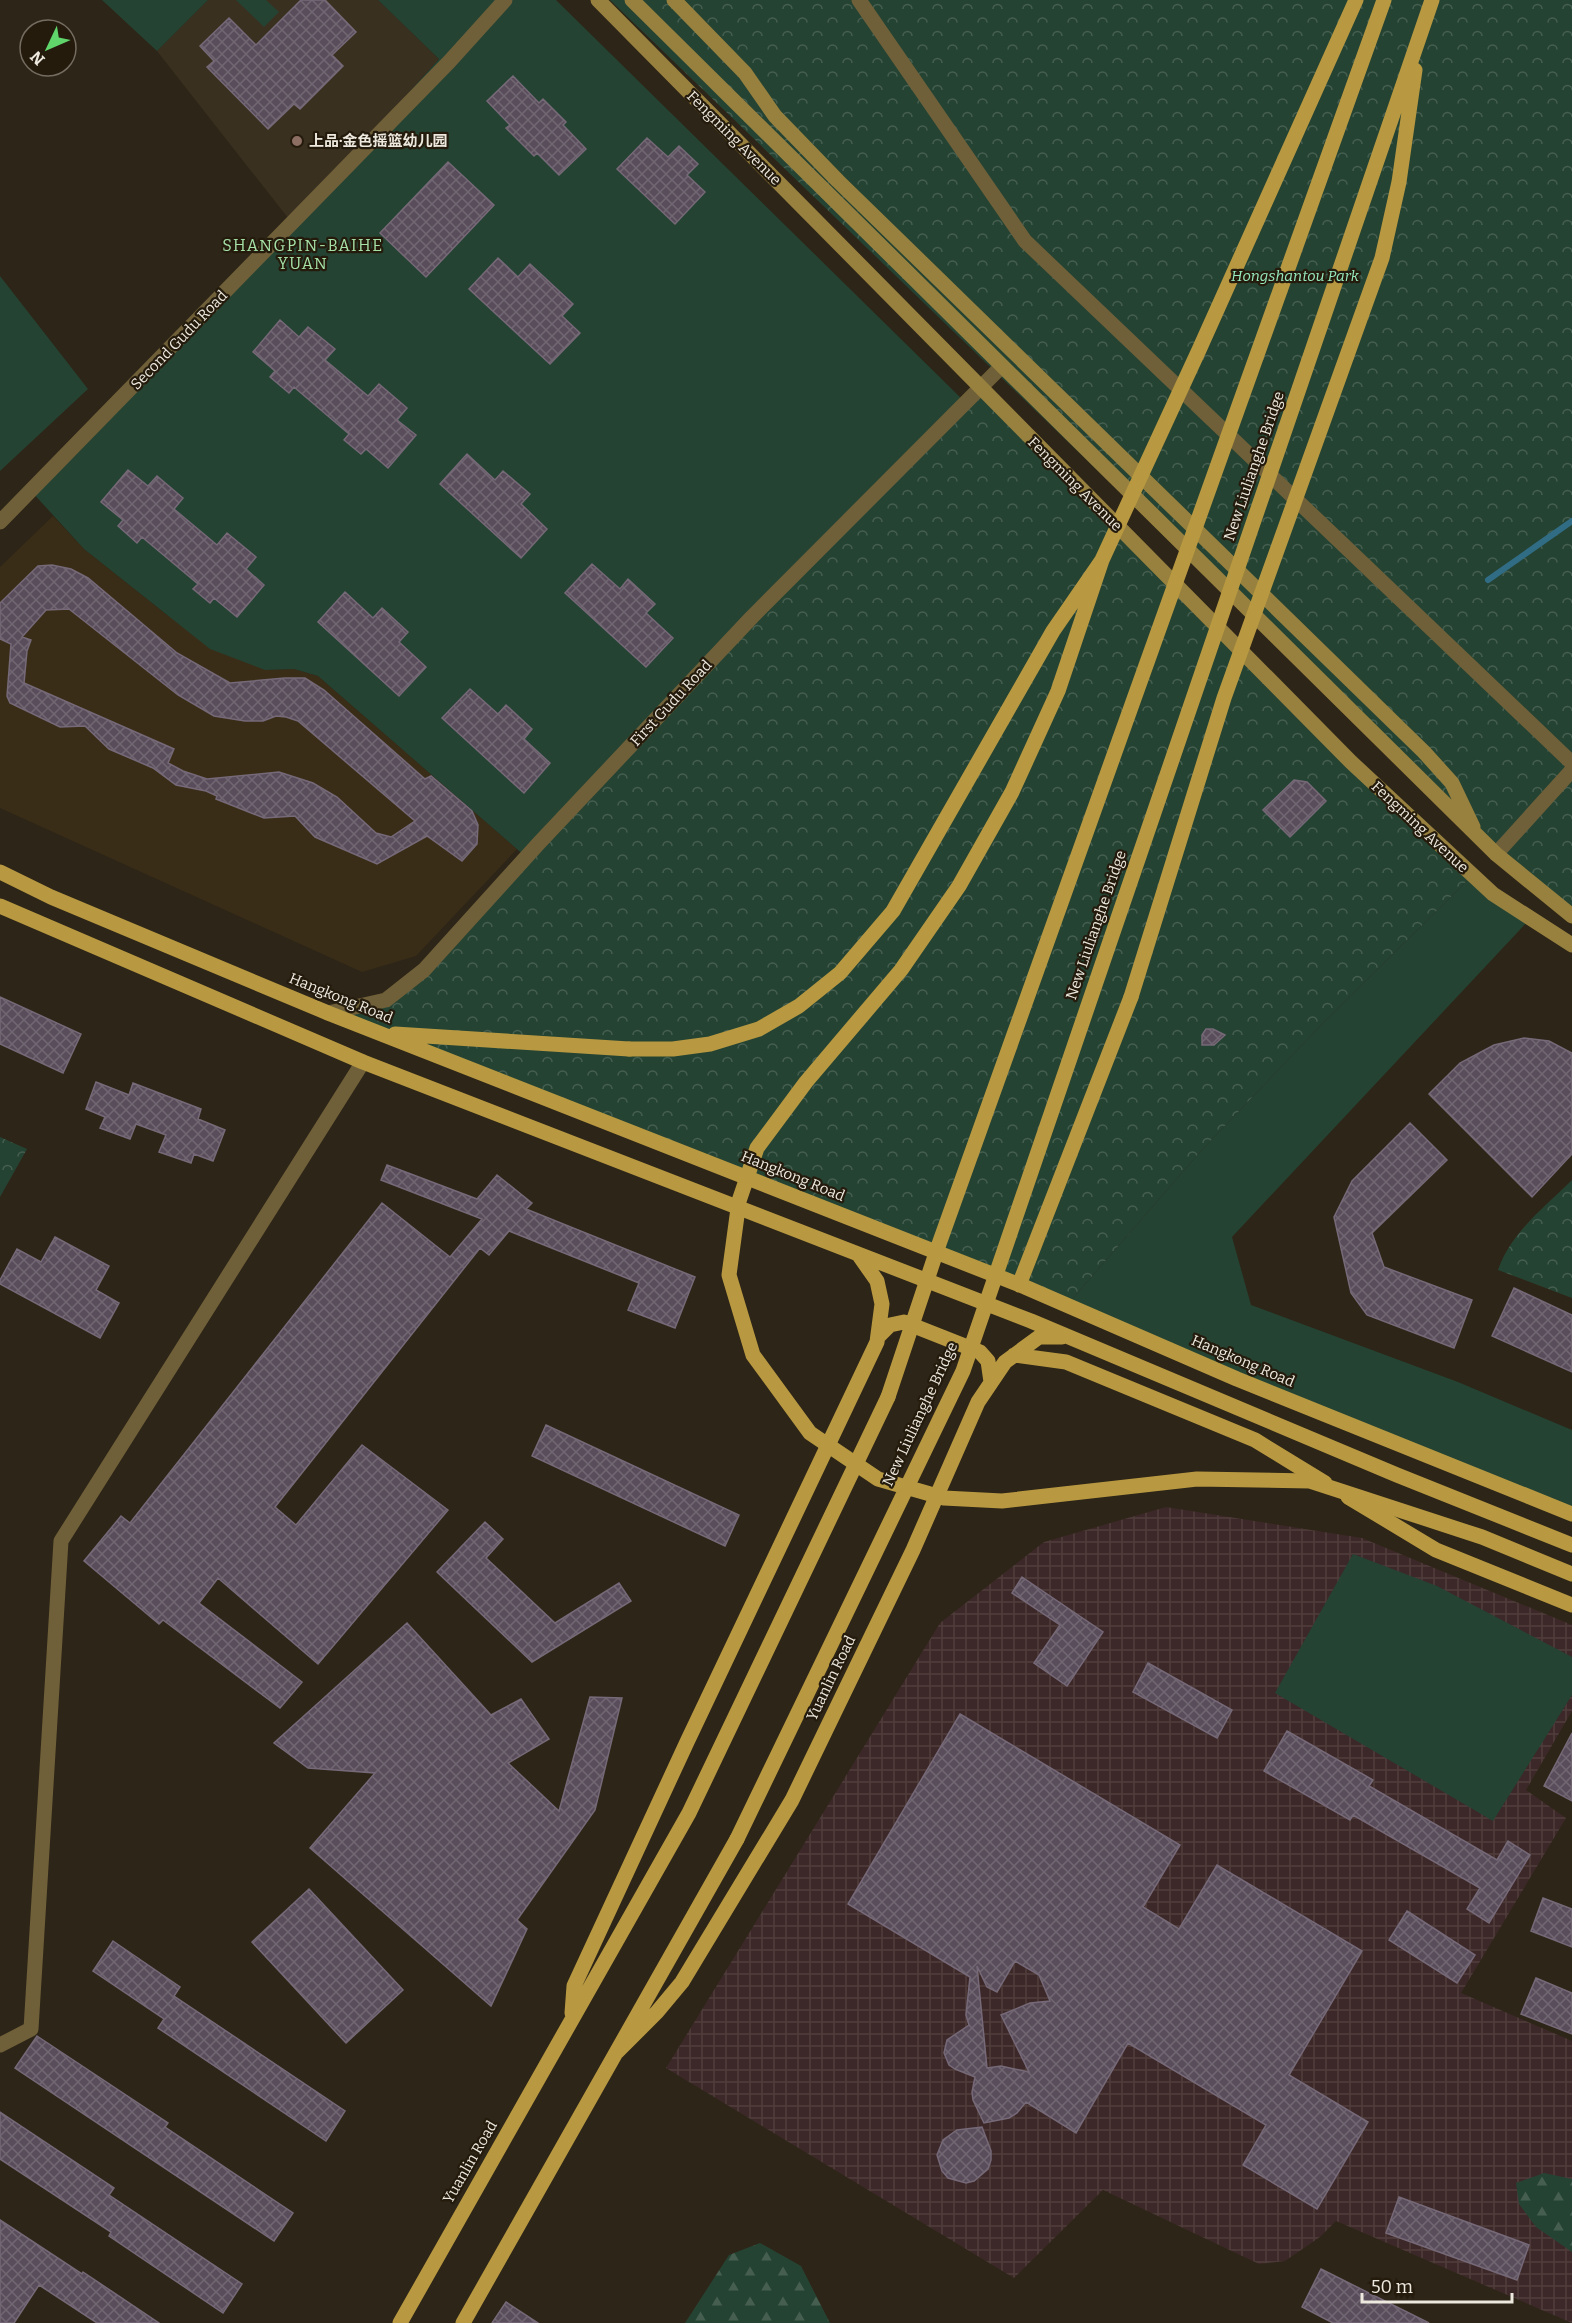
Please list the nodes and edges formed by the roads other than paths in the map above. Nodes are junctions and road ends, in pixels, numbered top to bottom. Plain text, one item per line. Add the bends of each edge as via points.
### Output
1 (506, 0) edge
2 (598, 0) edge
3 (632, 0) edge
4 (674, 0) edge
5 (859, 0) edge
6 (1356, 0) edge
7 (1384, 0) edge
8 (1432, 0) edge
9 (1421, 33) junction
10 (1002, 366) junction
11 (980, 387) junction
12 (0, 522) edge
13 (1102, 560) junction
14 (1572, 763) edge
15 (1572, 770) edge
16 (1479, 838) junction
17 (1496, 855) junction
18 (0, 872) edge
19 (0, 906) edge
20 (1572, 916) edge
21 (1572, 945) edge
22 (328, 1013) junction
23 (380, 1033) junction
24 (363, 1062) junction
25 (858, 1254) junction
26 (1019, 1285) junction
27 (878, 1337) junction
28 (1071, 1338) junction
29 (1014, 1355) junction
30 (992, 1382) junction
31 (1572, 1514) edge
32 (1572, 1545) edge
33 (1572, 1574) edge
34 (1572, 1605) edge
35 (737, 1839) joint
36 (572, 2020) junction
37 (0, 2045) edge
38 (616, 2052) junction
39 (400, 2323) edge
40 (463, 2323) edge

1 - 12 street, Second Gudu Road
2 - 11 main road, Fengming Avenue
3 - 10 main road, Fengming Avenue
4 - 16 main road via 745,73 775,116 838,181 1424,752 1452,783
5 - 14 street via 1025,241
6 - 13 main road, bridge
7 - 36 main road, Yuanlin Road, bridge via 946,1222 888,1396 689,1813
8 - 9 main road, New Liulianghe Bridge, bridge
9 - 26 main road, bridge via 1399,182 1382,258 1224,698 1131,997
9 - 35 main road, New Liulianghe Bridge, bridge via 963,1371
10 - 11 street, First Gudu Road
10 - 16 main road, Fengming Avenue
11 - 21 main road, Fengming Avenue via 1352,762 1455,860 1492,894
11 - 22 street, First Gudu Road via 752,617 424,970 386,1000
13 - 23 main road, bridge via 1053,630 892,911 840,973 800,1006 759,1029 710,1044 673,1049
13 - 33 main road, bridge via 1058,691 1012,792 959,886 901,969 806,1082 757,1148 739,1201 729,1275 753,1355 810,1433 878,1479 944,1498 1002,1501 1197,1479 1310,1481 1482,1537
15 - 17 street
16 - 17 main road, Fengming Avenue
17 - 20 main road, Fengming Avenue
18 - 22 main road, Hangkong Road
19 - 24 main road
22 - 23 main road, Hangkong Road
23 - 26 main road, Hangkong Road
24 - 25 main road
24 - 37 street via 61,1541 31,2029
25 - 27 main road, Yuanlin Road via 877,1281 882,1305
25 - 28 main road
26 - 31 main road, Hangkong Road via 1237,1379
27 - 30 main road via 890,1325 904,1322 980,1352 988,1361
27 - 36 main road, Yuanlin Road via 574,1986
28 - 29 main road, Yuanlin Road via 1039,1337
28 - 32 main road
29 - 30 main road, Yuanlin Road
29 - 34 main road via 1066,1362 1255,1440 1436,1550
30 - 38 main road, Yuanlin Road via 978,1402 913,1550 792,1800 682,1982 657,2013
35 - 38 main road, Yuanlin Road
36 - 39 main road, Yuanlin Road
38 - 40 main road, Yuanlin Road

